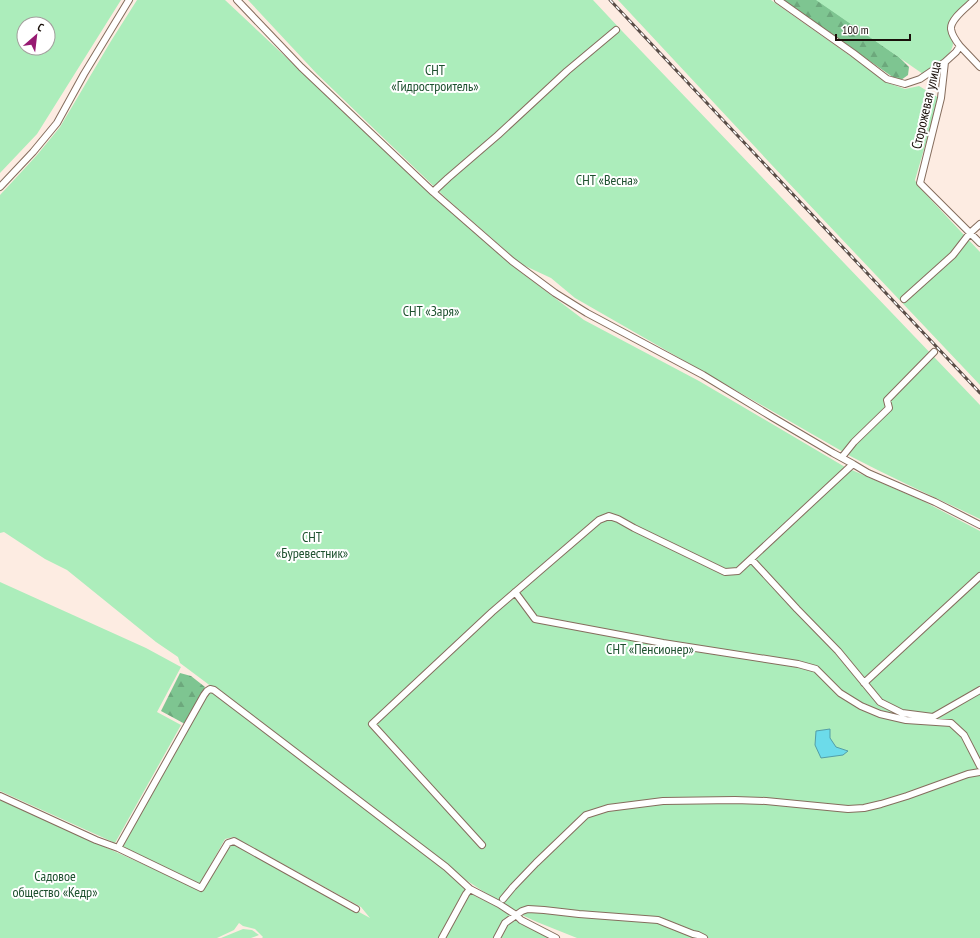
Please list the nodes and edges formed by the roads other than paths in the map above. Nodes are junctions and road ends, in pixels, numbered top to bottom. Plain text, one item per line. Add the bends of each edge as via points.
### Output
1 (129, 0) edge
2 (238, 0) edge
3 (778, 0) edge
4 (974, 0) edge
5 (616, 30) dead end
6 (960, 46) junction
7 (945, 62) junction
8 (980, 67) edge
9 (0, 187) edge
10 (433, 192) junction
11 (980, 224) edge
12 (970, 233) junction
13 (980, 243) edge
14 (904, 299) dead end
15 (934, 352) dead end
16 (842, 457) junction
17 (853, 464) junction
18 (980, 525) edge
19 (750, 558) junction
20 (980, 576) edge
21 (515, 592) junction
22 (864, 683) junction
23 (980, 690) edge
24 (980, 766) edge
25 (980, 772) edge
26 (0, 796) edge
27 (482, 845) dead end
28 (118, 848) junction
29 (470, 889) junction
30 (503, 899) dead end
31 (356, 909) dead end
32 (516, 915) junction
33 (442, 938) edge
34 (497, 938) edge
35 (556, 938) edge
36 (704, 938) edge

1 - 9 street via 57,123
2 - 10 street via 301,66
3 - 7 street via 887,79 905,84 920,80
4 - 6 street via 952,22 953,37
5 - 10 street
6 - 7 street, Сторожевая улица
6 - 8 street
7 - 12 street, Сторожевая улица via 941,98 920,183
10 - 16 street via 512,261 586,314 703,375
11 - 12 street
12 - 13 street
12 - 14 street via 953,255
15 - 16 street via 887,400 889,408
16 - 17 street
17 - 18 street via 868,474 935,502
17 - 19 street
19 - 21 street via 738,571 725,572 609,516 599,520
19 - 22 street via 838,651
20 - 22 street
21 - 24 street via 536,619 816,668 840,693 880,714 906,720 951,723 964,735
21 - 27 street via 372,724
22 - 23 street via 880,702 902,713 933,717
25 - 30 street via 864,808 735,800 663,801 608,808 586,815
26 - 28 street
28 - 29 street via 204,695 210,689 446,867
28 - 31 street via 201,888 228,843 234,841
29 - 32 street
29 - 33 street
32 - 34 street via 505,923
32 - 35 street via 520,920
32 - 36 street via 528,909 658,920

